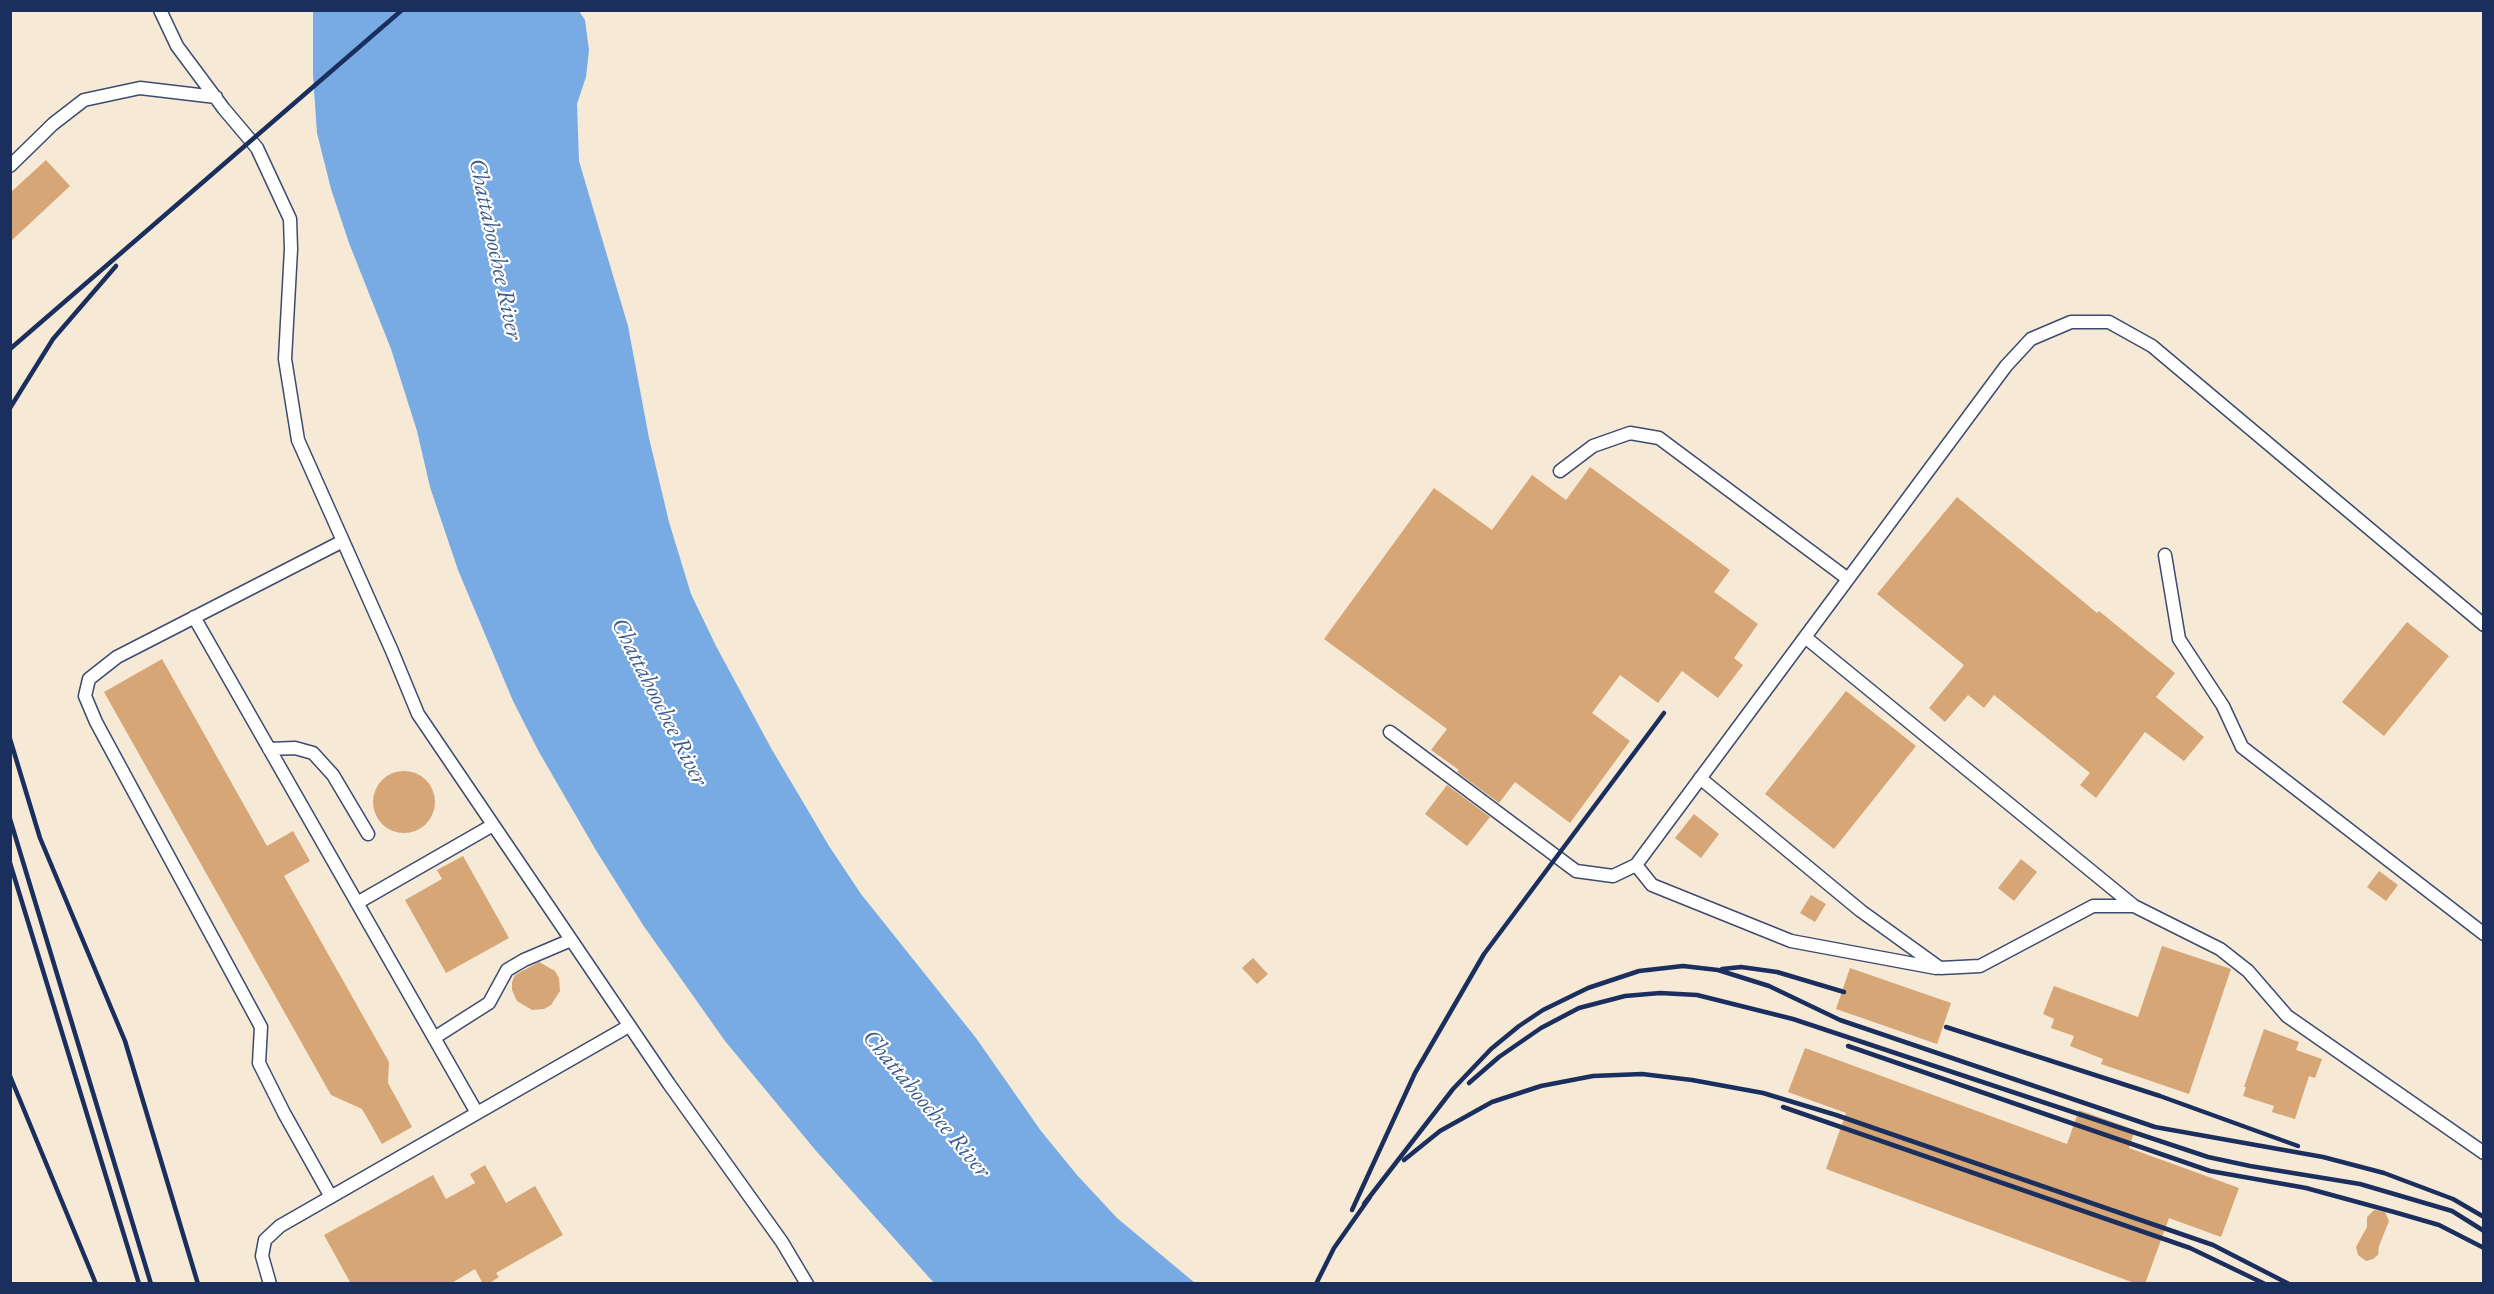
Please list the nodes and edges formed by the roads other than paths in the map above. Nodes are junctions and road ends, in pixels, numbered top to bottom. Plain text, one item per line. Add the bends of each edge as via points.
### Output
1 (160, 10) edge
2 (216, 98) junction
3 (10, 166) edge
4 (1560, 471) dead end
5 (343, 540) junction
6 (2165, 555) dead end
7 (1848, 579) junction
8 (194, 617) junction
9 (2484, 625) edge
10 (1805, 637) junction
11 (1390, 732) dead end
12 (269, 749) junction
13 (1700, 778) junction
14 (493, 825) junction
15 (368, 834) dead end
16 (1636, 865) junction
17 (357, 903) junction
18 (2134, 906) junction
19 (2484, 934) edge
20 (571, 940) junction
21 (1940, 968) junction
22 (629, 1026) junction
23 (434, 1038) junction
24 (477, 1113) junction
25 (2484, 1153) edge
26 (331, 1197) junction
27 (270, 1284) edge
28 (807, 1284) edge

1 - 2 lane via 177,46
2 - 3 lane via 140,88 84,100
2 - 5 lane via 257,148 290,219 285,359 298,440
4 - 7 lane via 1593,446 1630,433 1659,438
5 - 8 lane
5 - 14 lane via 418,714
6 - 19 lane via 2179,639 2223,706 2242,747
7 - 9 lane via 2006,366 2031,339 2071,322 2109,322 2152,346
7 - 10 lane
8 - 12 lane
8 - 26 lane via 117,657 89,679 85,696 261,1027 259,1063
10 - 13 lane
10 - 18 lane
11 - 16 lane via 1576,871 1613,876
12 - 15 lane via 295,748 314,753 333,775
12 - 17 lane
13 - 16 lane
13 - 21 lane via 1861,910
14 - 17 lane
14 - 20 lane
16 - 21 lane via 1652,885 1791,941
17 - 23 lane
18 - 21 lane via 2093,906 1980,966
18 - 25 lane via 2220,949 2248,971 2287,1016
20 - 22 lane
20 - 23 lane via 507,970 489,1003
22 - 24 lane
22 - 28 lane via 782,1242
23 - 24 lane
24 - 26 lane
26 - 27 lane via 280,1226 265,1240 262,1256

